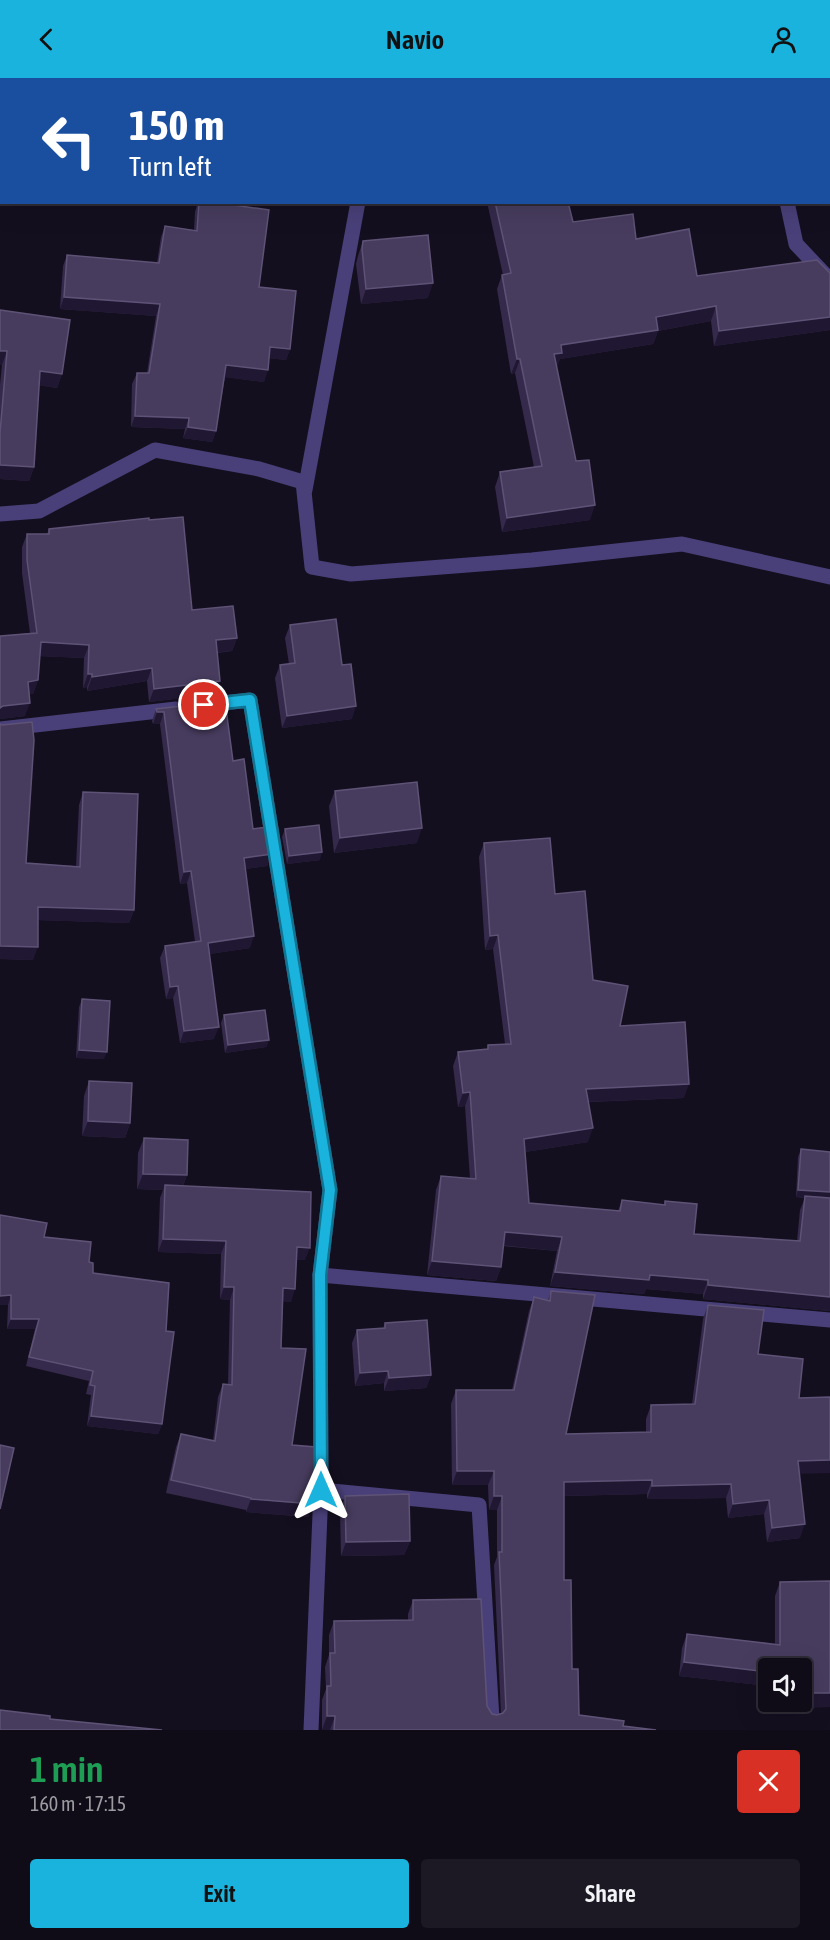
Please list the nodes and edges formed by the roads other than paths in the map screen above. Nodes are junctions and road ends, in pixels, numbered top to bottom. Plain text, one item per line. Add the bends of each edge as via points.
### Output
1 (357, 204) edge
2 (787, 204) edge
3 (830, 280) edge
4 (0, 514) edge
5 (312, 567) junction
6 (830, 577) edge
7 (0, 729) edge
8 (320, 1275) junction
9 (830, 1320) edge
10 (321, 1490) junction
11 (492, 1719) edge
12 (310, 1730) edge

1 - 5 street via 304,486
2 - 3 street via 796,244
4 - 5 street via 39,511 155,450 167,452 259,468 303,482
5 - 6 street via 351,574 682,544
7 - 8 street via 250,700 330,1190
8 - 9 street
8 - 10 street
10 - 11 street via 479,1505
10 - 12 street

